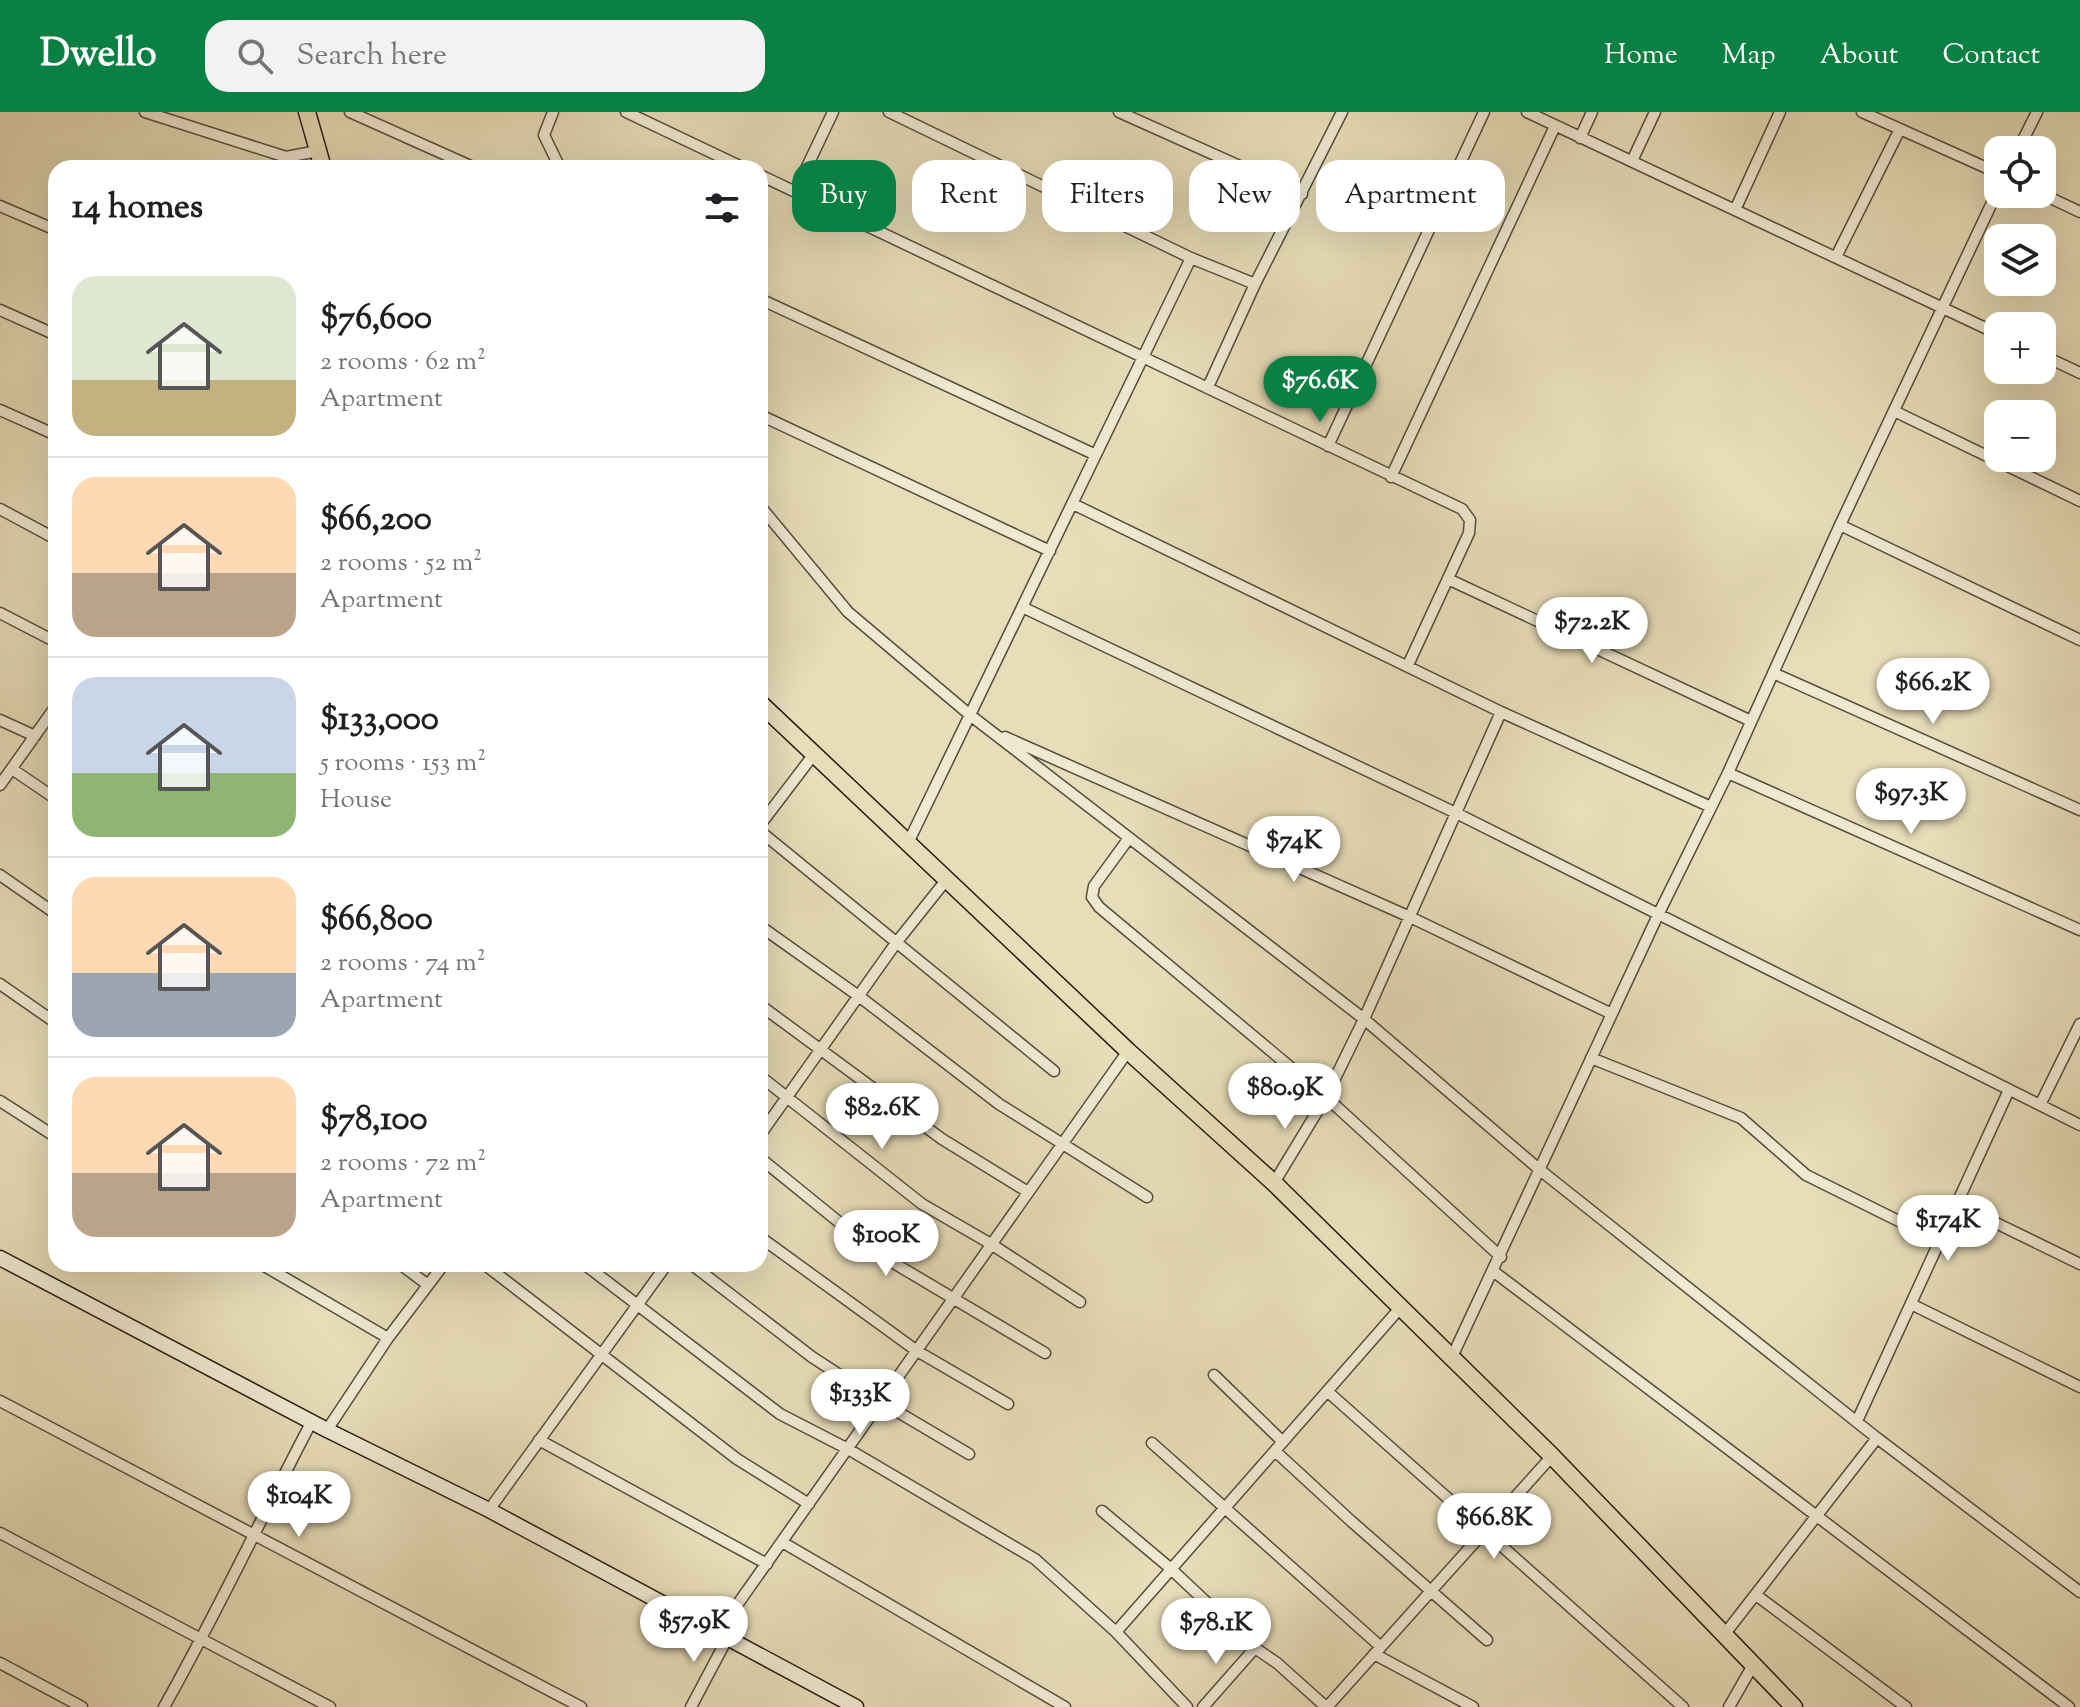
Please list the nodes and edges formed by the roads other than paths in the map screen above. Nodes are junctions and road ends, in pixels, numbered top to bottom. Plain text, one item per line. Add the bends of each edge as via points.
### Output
1 (145, 112) edge
2 (307, 112) edge
3 (350, 112) edge
4 (553, 112) edge
5 (626, 112) edge
6 (833, 112) edge
7 (889, 112) edge
8 (1119, 112) edge
9 (1342, 112) edge
10 (1527, 112) edge
11 (1592, 112) edge
12 (1655, 112) edge
13 (1780, 112) edge
14 (1862, 112) edge
15 (2037, 112) edge
16 (1482, 113) edge
17 (1555, 126) junction
18 (1900, 129) junction
19 (2025, 136) edge
20 (1580, 138) junction
21 (318, 151) junction
22 (321, 160) edge
23 (457, 160) edge
24 (556, 160) edge
25 (727, 160) edge
26 (810, 160) edge
27 (1632, 161) junction
28 (1984, 167) edge
29 (768, 179) edge
30 (792, 191) edge
31 (1302, 194) junction
32 (2056, 201) edge
33 (0, 206) edge
34 (1990, 208) edge
35 (1735, 210) junction
36 (2080, 212) edge
37 (48, 227) edge
38 (880, 232) edge
39 (1836, 257) junction
40 (1191, 258) junction
41 (1255, 284) junction
42 (768, 303) edge
43 (1943, 307) junction
44 (0, 310) edge
45 (1984, 327) edge
46 (48, 331) edge
47 (1144, 357) junction
48 (2056, 362) edge
49 (2080, 373) edge
50 (1208, 387) junction
51 (0, 410) edge
52 (1894, 411) junction
53 (768, 419) edge
54 (48, 431) edge
55 (1328, 446) junction
56 (1096, 455) junction
57 (1391, 477) junction
58 (2080, 501) edge
59 (1073, 504) junction
60 (0, 509) edge
61 (768, 516) edge
62 (1840, 525) junction
63 (48, 535) edge
64 (1050, 551) junction
65 (1448, 579) junction
66 (1022, 607) junction
67 (0, 613) edge
68 (48, 638) edge
69 (2080, 640) edge
70 (1408, 665) junction
71 (1773, 673) junction
72 (768, 711) edge
73 (1501, 712) junction
74 (970, 715) junction
75 (48, 717) edge
76 (0, 720) edge
77 (1751, 721) junction
78 (988, 730) junction
79 (35, 736) junction
80 (814, 754) junction
81 (12, 769) junction
82 (1728, 773) junction
83 (0, 785) edge
84 (48, 794) edge
85 (1711, 807) junction
86 (2080, 810) edge
87 (1456, 813) junction
88 (768, 817) edge
89 (768, 835) edge
90 (1129, 838) junction
91 (908, 843) junction
92 (0, 875) edge
93 (947, 879) junction
94 (48, 908) edge
95 (1658, 915) junction
96 (1410, 917) junction
97 (2080, 930) edge
98 (768, 932) edge
99 (896, 943) junction
100 (0, 984) edge
101 (860, 997) junction
102 (768, 1011) edge
103 (1612, 1014) junction
104 (48, 1017) edge
105 (1364, 1019) junction
106 (2080, 1024) edge
107 (822, 1049) junction
108 (1128, 1051) junction
109 (1591, 1058) junction
110 (1054, 1071) dead end
111 (768, 1082) edge
112 (2009, 1090) junction
113 (788, 1097) junction
114 (1326, 1097) junction
115 (0, 1101) edge
116 (2040, 1105) junction
117 (768, 1124) edge
118 (2080, 1125) edge
119 (48, 1132) edge
120 (1062, 1145) junction
121 (768, 1164) edge
122 (1540, 1170) junction
123 (1274, 1183) junction
124 (1028, 1192) junction
125 (1147, 1197) dead end
126 (1957, 1204) junction
127 (1939, 1241) junction
128 (768, 1243) edge
129 (991, 1244) junction
130 (1501, 1257) junction
131 (0, 1258) edge
132 (2080, 1264) edge
133 (1493, 1271) junction
134 (275, 1272) edge
135 (411, 1272) edge
136 (438, 1272) edge
137 (494, 1272) edge
138 (594, 1272) edge
139 (661, 1272) edge
140 (701, 1272) edge
141 (428, 1285) junction
142 (954, 1298) junction
143 (1080, 1302) dead end
144 (1911, 1304) junction
145 (637, 1305) junction
146 (1401, 1307) junction
147 (388, 1338) junction
148 (917, 1351) junction
149 (1045, 1353) dead end
150 (601, 1355) junction
151 (1452, 1357) junction
152 (1214, 1375) dead end
153 (2080, 1387) edge
154 (1327, 1391) junction
155 (0, 1401) edge
156 (881, 1402) junction
157 (1008, 1404) dead end
158 (312, 1421) junction
159 (1857, 1421) junction
160 (327, 1430) junction
161 (1877, 1438) junction
162 (539, 1440) junction
163 (1152, 1443) dead end
164 (1279, 1446) junction
165 (848, 1449) junction
166 (969, 1454) dead end
167 (1552, 1456) junction
168 (809, 1504) junction
169 (1225, 1508) junction
170 (489, 1510) junction
171 (1102, 1511) dead end
172 (1817, 1516) junction
173 (1486, 1531) junction
174 (0, 1533) edge
175 (253, 1533) junction
176 (782, 1542) junction
177 (767, 1564) junction
178 (1170, 1568) junction
179 (2080, 1577) edge
180 (2077, 1590) edge
181 (1431, 1591) junction
182 (1756, 1595) junction
183 (1116, 1632) junction
184 (723, 1635) junction
185 (1724, 1635) junction
186 (202, 1640) junction
187 (1487, 1640) dead end
188 (1255, 1648) junction
189 (1378, 1651) junction
190 (0, 1663) edge
191 (1753, 1665) junction
192 (82, 1707) edge
193 (164, 1707) edge
194 (330, 1707) edge
195 (581, 1707) edge
196 (691, 1707) edge
197 (856, 1707) edge
198 (1065, 1707) edge
199 (1187, 1707) edge
200 (1203, 1707) edge
201 (1327, 1707) edge
202 (1473, 1707) edge
203 (1683, 1707) edge
204 (1729, 1707) edge
205 (1794, 1707) edge
206 (1906, 1707) edge
207 (2069, 1707) edge

1 - 21 street via 286,157
2 - 21 main road
3 - 23 street
4 - 24 street via 544,135
5 - 25 street
6 - 26 street
7 - 40 street
8 - 31 street
9 - 31 street
10 - 17 street
11 - 20 street
12 - 27 street
13 - 35 street
14 - 18 street
15 - 19 street
16 - 55 street
17 - 20 street
17 - 57 street
18 - 28 street
18 - 39 street
20 - 27 street
21 - 22 main road
27 - 35 street
29 - 30 street
31 - 41 street
32 - 36 street
33 - 37 street
34 - 43 street
35 - 39 street
38 - 47 street
39 - 43 street
40 - 41 street
40 - 47 street
41 - 50 street
42 - 56 street
43 - 45 street
43 - 52 street
44 - 46 street
47 - 50 street
47 - 56 street
48 - 49 street
50 - 55 street
51 - 54 street
52 - 58 street
52 - 62 street
53 - 64 street
55 - 57 street
56 - 59 street
57 - 65 street via 1462,509 1470,520
59 - 64 street
59 - 70 street
60 - 63 street
61 - 74 street via 848,612
62 - 69 street
62 - 71 street
64 - 66 street
65 - 70 street
65 - 77 street
66 - 74 street
66 - 87 street
67 - 68 street
70 - 73 street
71 - 77 street
71 - 86 street
72 - 80 main road
73 - 85 street
73 - 87 street
74 - 78 street
74 - 91 street
75 - 79 street
76 - 79 street
77 - 82 street
78 - 90 street
78 - 96 street
79 - 81 street
80 - 88 street
80 - 91 main road
81 - 83 street
81 - 84 street
82 - 85 street
82 - 97 street
85 - 95 street
87 - 95 street
87 - 96 street
89 - 99 street
90 - 105 street
90 - 114 street via 1094,886 1092,897 1099,907
91 - 93 main road
92 - 94 street
93 - 99 street
93 - 108 main road
95 - 103 street
95 - 112 street
96 - 103 street
96 - 105 street
98 - 101 street
99 - 101 street
99 - 110 street
100 - 104 street
101 - 107 street
101 - 120 street via 999,1104
102 - 107 street
103 - 109 street
105 - 114 street
105 - 122 street
106 - 116 street
107 - 113 street
107 - 124 street via 942,1139
108 - 120 street
108 - 123 main road
109 - 122 street
109 - 127 street via 1741,1118 1806,1175
111 - 113 street
112 - 116 street
112 - 126 street
113 - 117 street
113 - 129 street via 922,1204
114 - 123 street
114 - 130 street
115 - 119 street
116 - 118 street
120 - 124 street
120 - 125 street
121 - 142 street via 877,1253
122 - 130 street
122 - 159 street
123 - 146 main road
124 - 129 street
126 - 127 street
126 - 132 street
127 - 144 street
128 - 148 street
129 - 142 street
129 - 143 street
130 - 133 street
131 - 158 street
133 - 151 street
133 - 172 street
134 - 147 street
135 - 141 street
136 - 141 street
137 - 150 street
138 - 145 street
139 - 145 street
140 - 156 street via 812,1357
141 - 147 street
142 - 148 street
142 - 149 street
144 - 153 street
144 - 159 street
145 - 150 street
145 - 165 street via 780,1414
146 - 151 main road
146 - 154 street
147 - 160 street
148 - 156 street
148 - 157 street
150 - 162 street
150 - 168 street via 737,1459
151 - 167 main road
152 - 164 street
154 - 164 street
154 - 173 street
155 - 175 street
156 - 165 street
156 - 166 street
158 - 160 street
158 - 175 street
159 - 161 street
160 - 170 street
161 - 172 street
161 - 180 street
162 - 170 street
162 - 177 street
163 - 169 street
164 - 169 street
164 - 181 street
165 - 168 street
165 - 183 street via 1035,1559
167 - 173 street
167 - 185 main road
168 - 176 street
169 - 178 street
169 - 189 street
170 - 184 street
171 - 178 street
172 - 182 street
172 - 207 street
173 - 181 street
173 - 203 street
174 - 186 street
175 - 186 street
175 - 195 street
176 - 177 street
176 - 198 street
177 - 184 street
178 - 183 street
178 - 188 street
179 - 180 street
181 - 187 street
181 - 189 street
182 - 185 street
182 - 206 street
183 - 199 street
184 - 196 street
184 - 197 street
185 - 191 main road
186 - 193 street
186 - 194 street
188 - 200 street
188 - 201 street
189 - 201 street
189 - 202 street
190 - 192 street
191 - 204 street
191 - 205 main road

